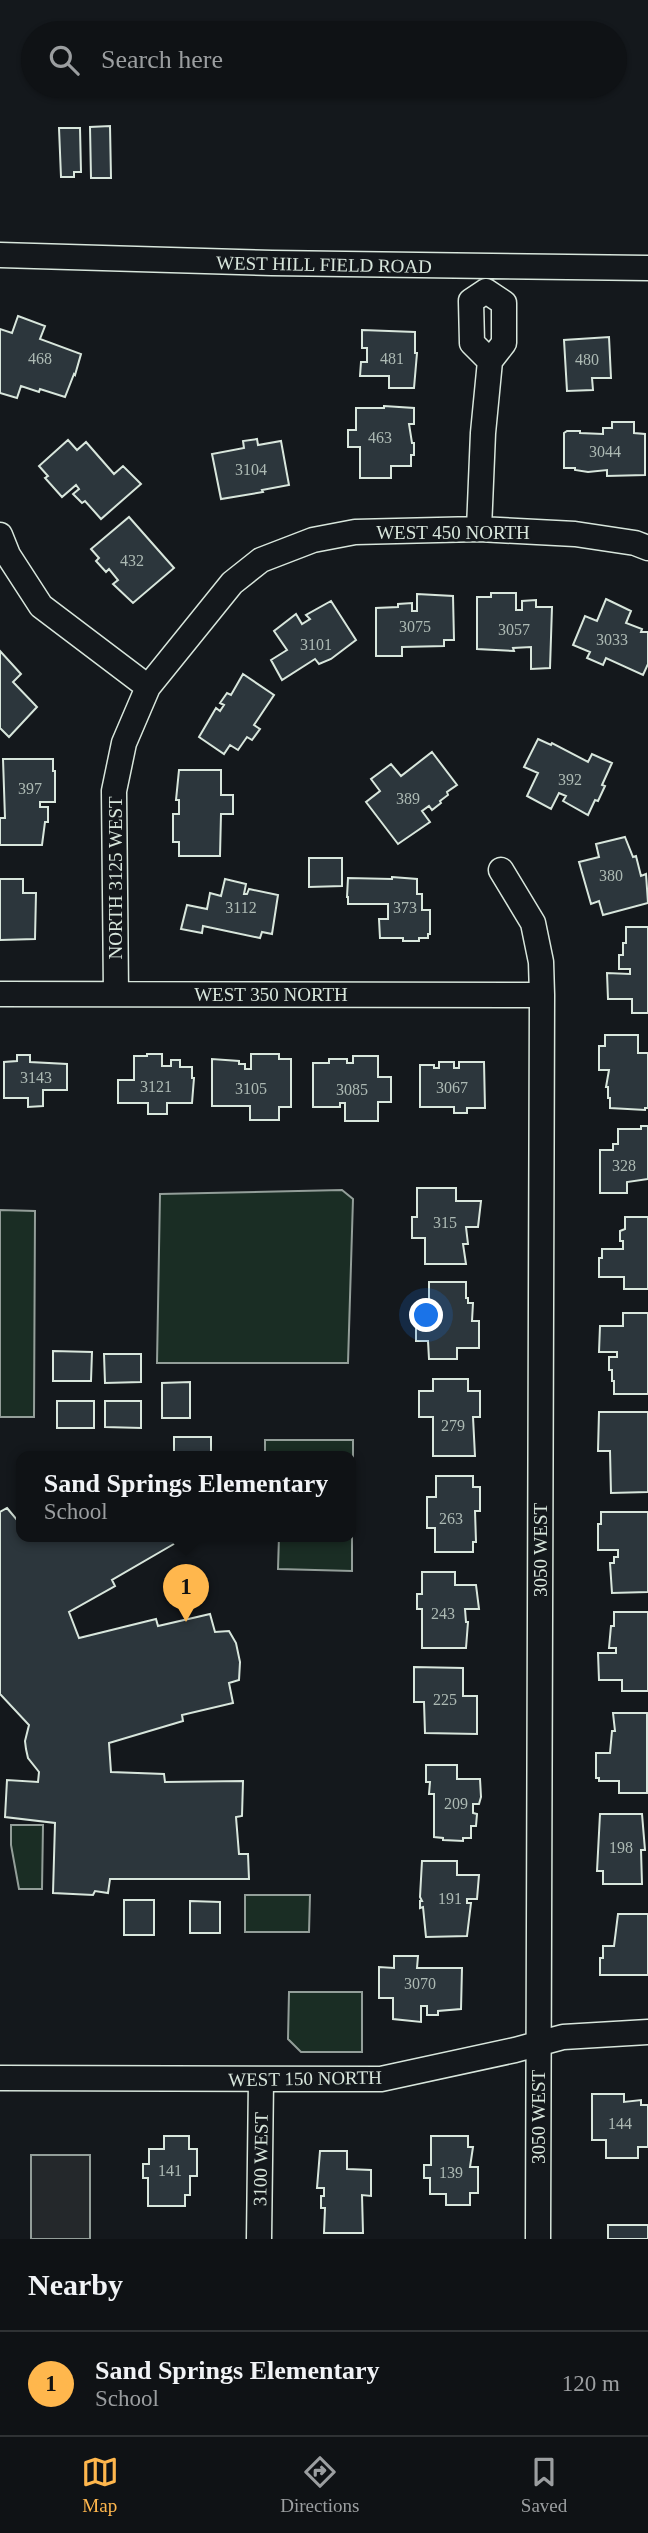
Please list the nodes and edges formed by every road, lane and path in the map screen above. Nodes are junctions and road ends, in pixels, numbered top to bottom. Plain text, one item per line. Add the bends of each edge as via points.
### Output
1 (0, 255) edge
2 (648, 268) edge
3 (486, 279) junction
4 (479, 529) junction
5 (0, 536) edge
6 (648, 548) edge
7 (261, 560) joint
8 (148, 687) junction
9 (501, 870) dead end
10 (116, 993) junction
11 (0, 994) edge
12 (542, 995) junction
13 (648, 2032) edge
14 (538, 2045) junction
15 (0, 2078) edge
16 (261, 2080) junction
17 (259, 2239) edge
18 (538, 2239) edge

1 - 3 street, WEST HILL FIELD ROAD
2 - 3 street, WEST HILL FIELD ROAD
3 - 4 street via 504,303 504,343 490,361
4 - 6 street, WEST 450 NORTH via 575,534
4 - 7 street, WEST 450 NORTH via 355,532 313,540
5 - 8 street via 41,606
7 - 8 street, NORTH 3125 WEST via 232,583
8 - 10 street, NORTH 3125 WEST via 124,743 114,791
9 - 12 street, 3050 WEST via 533,923
10 - 11 street, WEST 350 NORTH
10 - 12 street, WEST 350 NORTH
12 - 14 street, 3050 WEST
13 - 14 street, WEST 150 NORTH via 563,2037
14 - 16 street, WEST 150 NORTH via 382,2079
14 - 18 street, 3050 WEST
15 - 16 street, WEST 150 NORTH
16 - 17 street, 3100 WEST

